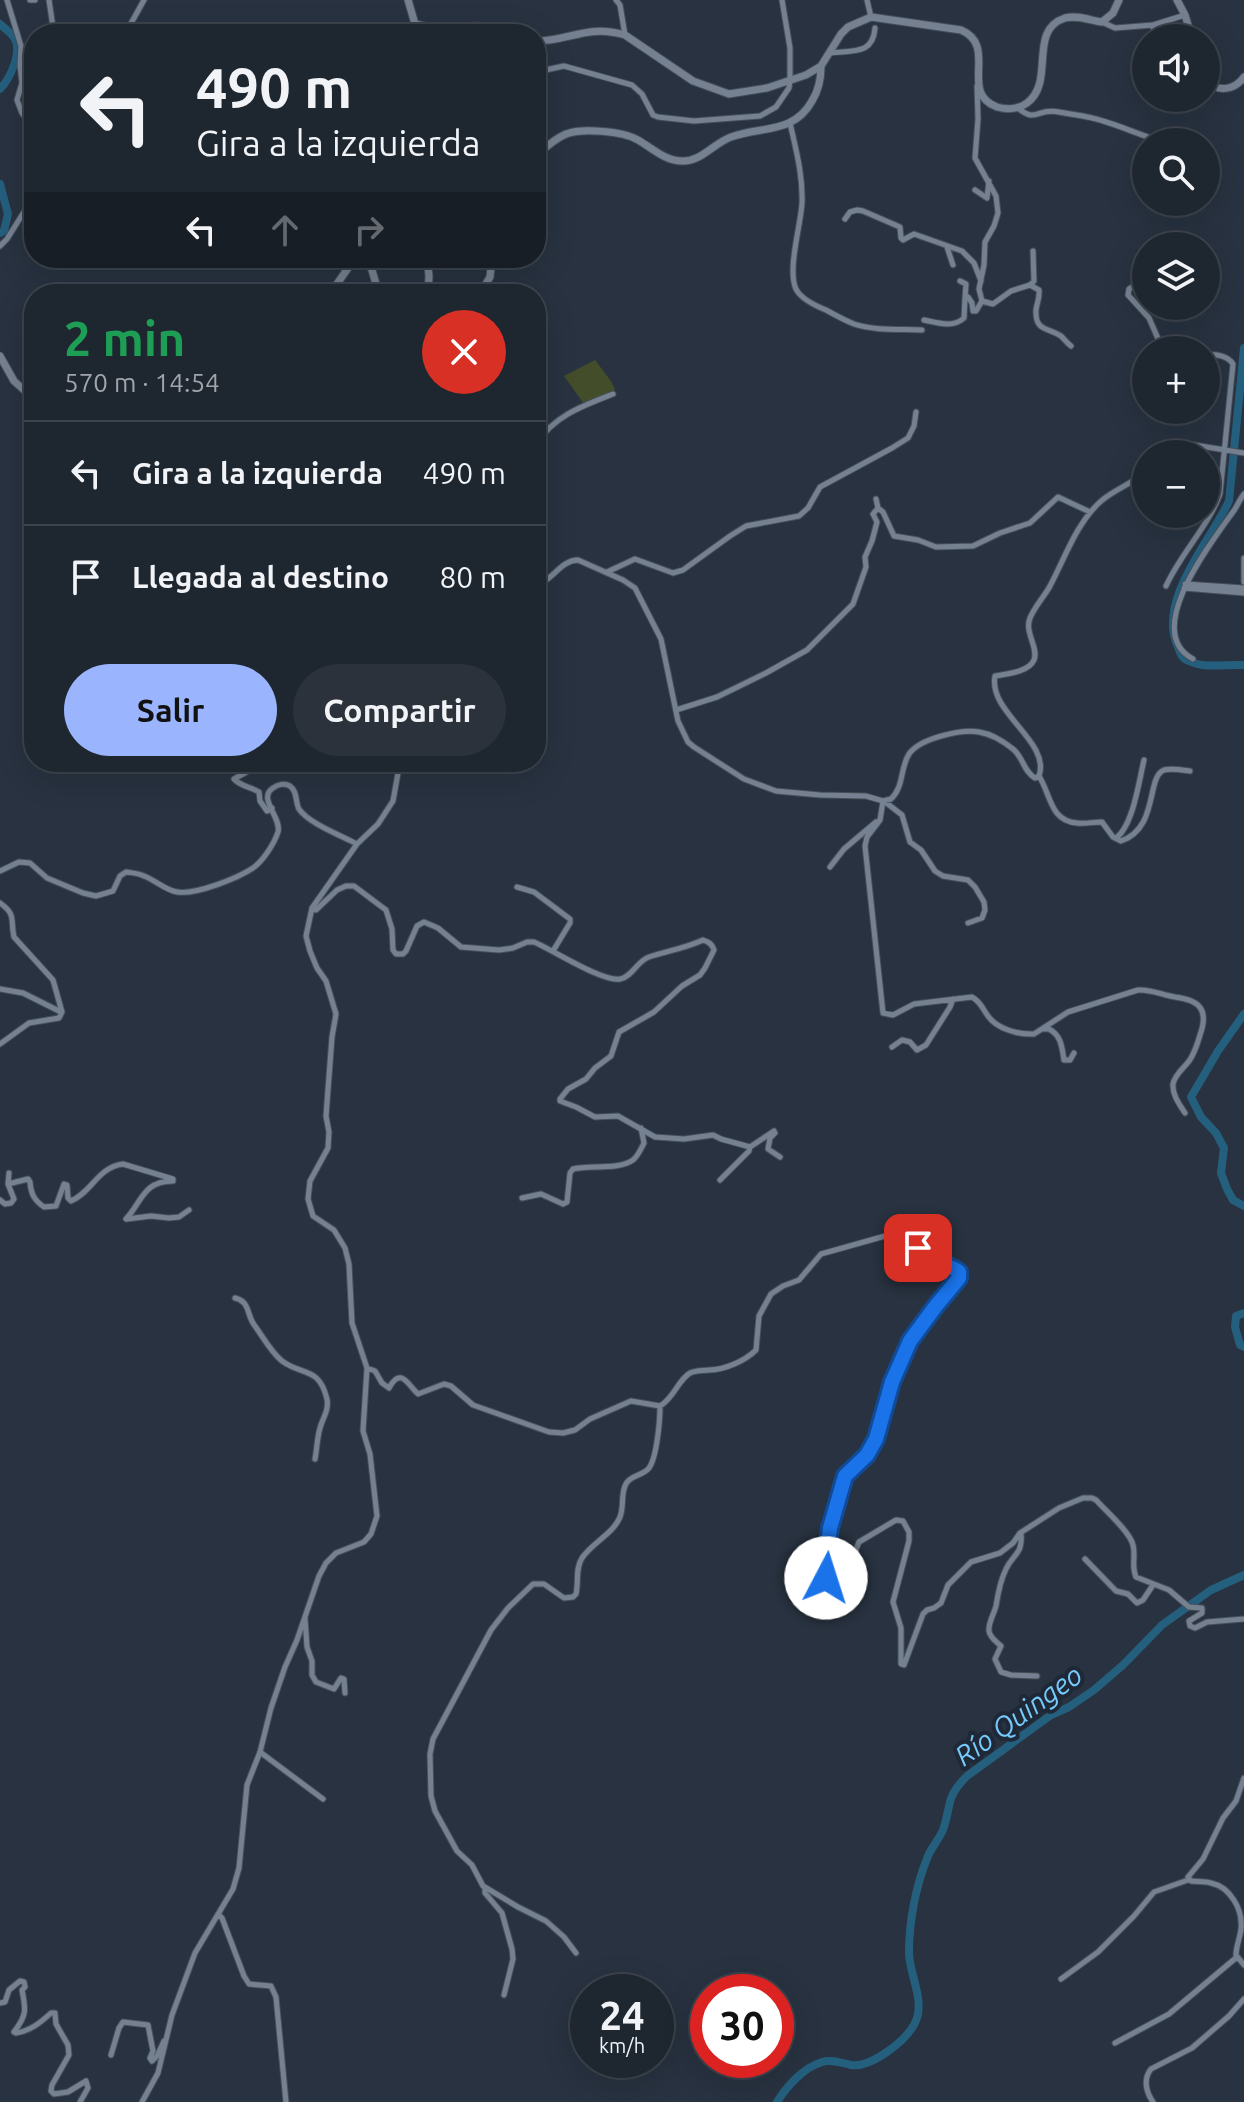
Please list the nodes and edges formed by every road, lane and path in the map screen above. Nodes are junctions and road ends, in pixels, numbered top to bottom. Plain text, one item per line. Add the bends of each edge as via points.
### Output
1 (7, 0) edge
2 (49, 0) edge
3 (144, 0) edge
4 (408, 0) edge
5 (616, 0) edge
6 (782, 0) edge
7 (867, 0) edge
8 (1119, 0) edge
9 (1177, 0) edge
10 (1185, 15) junction
11 (871, 17) junction
12 (1102, 22) junction
13 (53, 24) edge
14 (131, 24) edge
15 (415, 24) edge
16 (1156, 24) edge
17 (1188, 24) edge
18 (1132, 27) edge
19 (875, 28) dead end
20 (625, 35) junction
21 (546, 40) edge
22 (830, 53) junction
23 (821, 66) junction
24 (546, 70) edge
25 (1244, 77) edge
26 (790, 81) junction
27 (977, 81) junction
28 (1220, 88) edge
29 (1018, 108) junction
30 (24, 116) edge
31 (790, 123) junction
32 (1132, 131) edge
33 (546, 147) edge
34 (989, 180) junction
35 (975, 190) dead end
36 (24, 212) edge
37 (845, 219) dead end
38 (0, 246) edge
39 (947, 246) junction
40 (1033, 251) dead end
41 (953, 265) dead end
42 (960, 281) dead end
43 (981, 282) junction
44 (1030, 285) junction
45 (965, 298) junction
46 (982, 301) junction
47 (924, 320) dead end
48 (922, 330) dead end
49 (1071, 346) dead end
50 (0, 356) edge
51 (1220, 357) edge
52 (24, 390) edge
53 (613, 394) dead end
54 (916, 412) dead end
55 (546, 431) edge
56 (1220, 449) edge
57 (1227, 450) junction
58 (1242, 453) edge
59 (1132, 482) edge
60 (1244, 494) edge
61 (876, 499) dead end
62 (878, 508) junction
63 (1090, 512) junction
64 (1244, 558) edge
65 (606, 572) junction
66 (546, 582) edge
67 (1244, 582) edge
68 (1166, 586) dead end
69 (1185, 586) junction
70 (1244, 591) edge
71 (1193, 659) dead end
72 (676, 710) junction
73 (1144, 760) dead end
74 (1190, 771) dead end
75 (246, 772) edge
76 (398, 772) edge
77 (1039, 776) junction
78 (883, 801) junction
79 (272, 808) junction
80 (880, 820) junction
81 (1115, 839) junction
82 (357, 844) junction
83 (830, 867) dead end
84 (0, 871) edge
85 (517, 887) dead end
86 (0, 903) edge
87 (312, 908) junction
88 (968, 923) dead end
89 (553, 951) junction
90 (0, 989) edge
91 (953, 999) junction
92 (62, 1012) junction
93 (1042, 1030) junction
94 (0, 1044) edge
95 (892, 1047) dead end
96 (1074, 1053) dead end
97 (1185, 1113) dead end
98 (640, 1127) junction
99 (750, 1147) junction
100 (780, 1157) dead end
101 (9, 1173) dead end
102 (720, 1180) dead end
103 (8, 1184) junction
104 (522, 1198) dead end
105 (0, 1200) edge
106 (189, 1210) dead end
107 (235, 1298) dead end
108 (367, 1368) junction
109 (660, 1406) junction
110 (315, 1459) dead end
111 (1020, 1533) junction
112 (1085, 1559) dead end
113 (1153, 1585) junction
114 (305, 1612) junction
115 (1244, 1619) edge
116 (1037, 1676) dead end
117 (345, 1693) dead end
118 (260, 1752) junction
119 (1244, 1778) edge
120 (323, 1799) dead end
121 (1188, 1880) junction
122 (485, 1888) junction
123 (1241, 1908) edge
124 (218, 1914) junction
125 (576, 1953) dead end
126 (1237, 1957) junction
127 (1244, 1965) edge
128 (1061, 1979) dead end
129 (504, 1995) dead end
130 (1244, 1999) edge
131 (0, 2003) edge
132 (167, 2033) junction
133 (1115, 2043) dead end
134 (111, 2055) dead end
135 (142, 2100) edge
136 (80, 2102) edge
137 (286, 2102) edge
138 (1153, 2102) edge

1 - 30 street via 21,46 17,100
2 - 13 street
3 - 14 street
4 - 15 main road
5 - 20 street
6 - 26 street
7 - 11 street
8 - 12 main road
9 - 10 main road
10 - 16 street
10 - 17 main road
11 - 22 main road via 848,27
11 - 27 main road via 966,32 978,48
12 - 18 street
12 - 29 main road via 1075,17 1052,25 1043,44 1041,85
19 - 22 street via 868,47
20 - 21 main road via 599,30
20 - 26 main road via 693,81 723,93
22 - 23 main road
23 - 26 main road
23 - 31 main road via 813,99
24 - 26 street via 564,66 632,85 653,115 683,120 767,114
25 - 28 main road via 1237,85
27 - 29 main road via 988,103
27 - 34 street via 975,158
29 - 32 street via 1027,116 1054,111
31 - 33 main road via 731,137 684,162 614,132 566,134
31 - 48 street via 802,191 794,256 797,290 852,323
34 - 35 street via 987,198
34 - 43 street via 998,213 985,242
36 - 38 street
37 - 39 street via 850,212 863,211 900,227 903,240 914,234
39 - 41 street
39 - 43 street via 974,263
40 - 44 street
42 - 45 street via 966,284
43 - 46 street
44 - 46 street via 993,304
44 - 49 street via 1039,290 1038,323
45 - 46 street via 971,300 973,311
45 - 47 street via 962,321
50 - 52 main road
51 - 57 street via 1233,364
53 - 55 street via 579,407
54 - 65 street via 908,438 820,487 799,516 746,526 673,573 635,559
56 - 57 street
57 - 58 street
57 - 68 street via 1218,500
59 - 63 street
60 - 69 street
61 - 62 street
62 - 63 street via 894,536 936,547 973,546 1025,526 1058,497
62 - 72 street via 853,604 807,650 717,697
63 - 77 street via 1029,620 1034,660 1017,672 995,676 996,691 1008,713 1036,751
64 - 67 street
65 - 66 street via 571,560
65 - 72 street via 630,584 643,601 665,650
69 - 70 street
69 - 71 street via 1174,631 1185,655
72 - 78 street via 688,742 744,779 776,791
73 - 81 street via 1133,808
74 - 81 street via 1161,771 1149,811 1135,834
75 - 79 street via 234,779 259,792 267,811
76 - 82 street via 393,801
77 - 78 street via 1031,777 1015,750 989,734 948,734 914,749 896,795
77 - 81 street via 1060,818 1102,822
78 - 80 street
78 - 88 street via 902,815 910,842 935,871 975,887 985,910 982,918
79 - 82 street via 270,790 285,784 295,792 305,816
79 - 84 street via 279,827 264,856 254,867 216,886 180,892 126,872 113,891 96,896 47,878 30,863
80 - 83 street
80 - 91 street via 865,846 881,1009 893,1015 914,1004
82 - 87 street
85 - 89 street via 534,892 570,919
86 - 92 street via 14,919 14,937 53,980
87 - 89 street via 337,890 354,886 386,910 396,954 406,951 424,922 461,947 499,950 534,942
87 - 108 street via 307,942 336,1014 328,1148 310,1181 308,1199 313,1216 334,1230 345,1248 352,1323
89 - 98 street via 617,980 648,957 703,940 712,945 700,975 619,1032 611,1056 560,1099 595,1117 618,1116
90 - 92 street via 23,993
91 - 93 street via 977,1000 1001,1028 1029,1035
91 - 95 street via 926,1045 917,1050 902,1040
92 - 94 street via 59,1018 29,1023
93 - 96 street via 1058,1036 1064,1060
93 - 97 street via 1068,1012 1138,990 1197,1003 1205,1019 1191,1058 1173,1085
98 - 99 street via 655,1137 713,1135
98 - 104 street via 644,1143 636,1158 573,1169 567,1202 541,1194
99 - 100 street via 774,1131 768,1149
99 - 102 street
101 - 103 street
103 - 105 street via 14,1199 5,1204
103 - 106 street via 28,1179 35,1201 56,1206 64,1184 71,1201 105,1170 123,1164 173,1179 140,1196 126,1219 179,1217
107 - 110 street via 247,1304 251,1322 283,1361 311,1372 320,1382 328,1409
108 - 109 street via 389,1388 401,1377 418,1394 444,1384 473,1405 549,1432 575,1430 631,1401
108 - 114 street via 363,1431 377,1516 364,1542 326,1563
109 - 111 street via 686,1375 749,1357 756,1350 759,1316 771,1294 799,1280 821,1254 910,1232 919,1254 955,1267 959,1278 910,1341 876,1439 845,1476 830,1528 828,1571 812,1610 849,1578 859,1542 903,1521 910,1536 893,1602 904,1665 923,1614 941,1603 948,1585 971,1562 1000,1553
109 - 122 street via 649,1468 625,1484 618,1520 581,1559 576,1594 564,1598 541,1583 525,1591 485,1639 433,1739 432,1804
111 - 113 street via 1059,1508 1092,1498 1132,1540 1136,1577
111 - 116 street via 1021,1548 997,1591 989,1630 1001,1646 995,1659 1001,1672
112 - 113 street via 1116,1591 1137,1603
113 - 115 street via 1169,1590 1189,1607 1201,1607 1202,1613 1189,1621 1192,1628
114 - 117 street via 312,1675 334,1689 344,1679
114 - 118 street
118 - 120 street
118 - 124 street via 247,1785 239,1868
119 - 121 street via 1236,1801
121 - 123 street via 1222,1887
121 - 128 street via 1154,1892 1098,1952
122 - 125 street via 546,1921
122 - 129 street via 502,1913 512,1949
123 - 126 street
124 - 132 street via 195,1953
124 - 137 street via 249,1984 271,1986 276,1997
126 - 127 street
126 - 133 street via 1169,2014
130 - 138 street via 1192,2048 1151,2069 1146,2083
131 - 136 street via 12,1987 24,1982 25,2017 16,2033 55,2013 69,2055 51,2091 68,2092 86,2081
132 - 134 street via 152,2061 148,2025 123,2022
132 - 135 street via 158,2073

